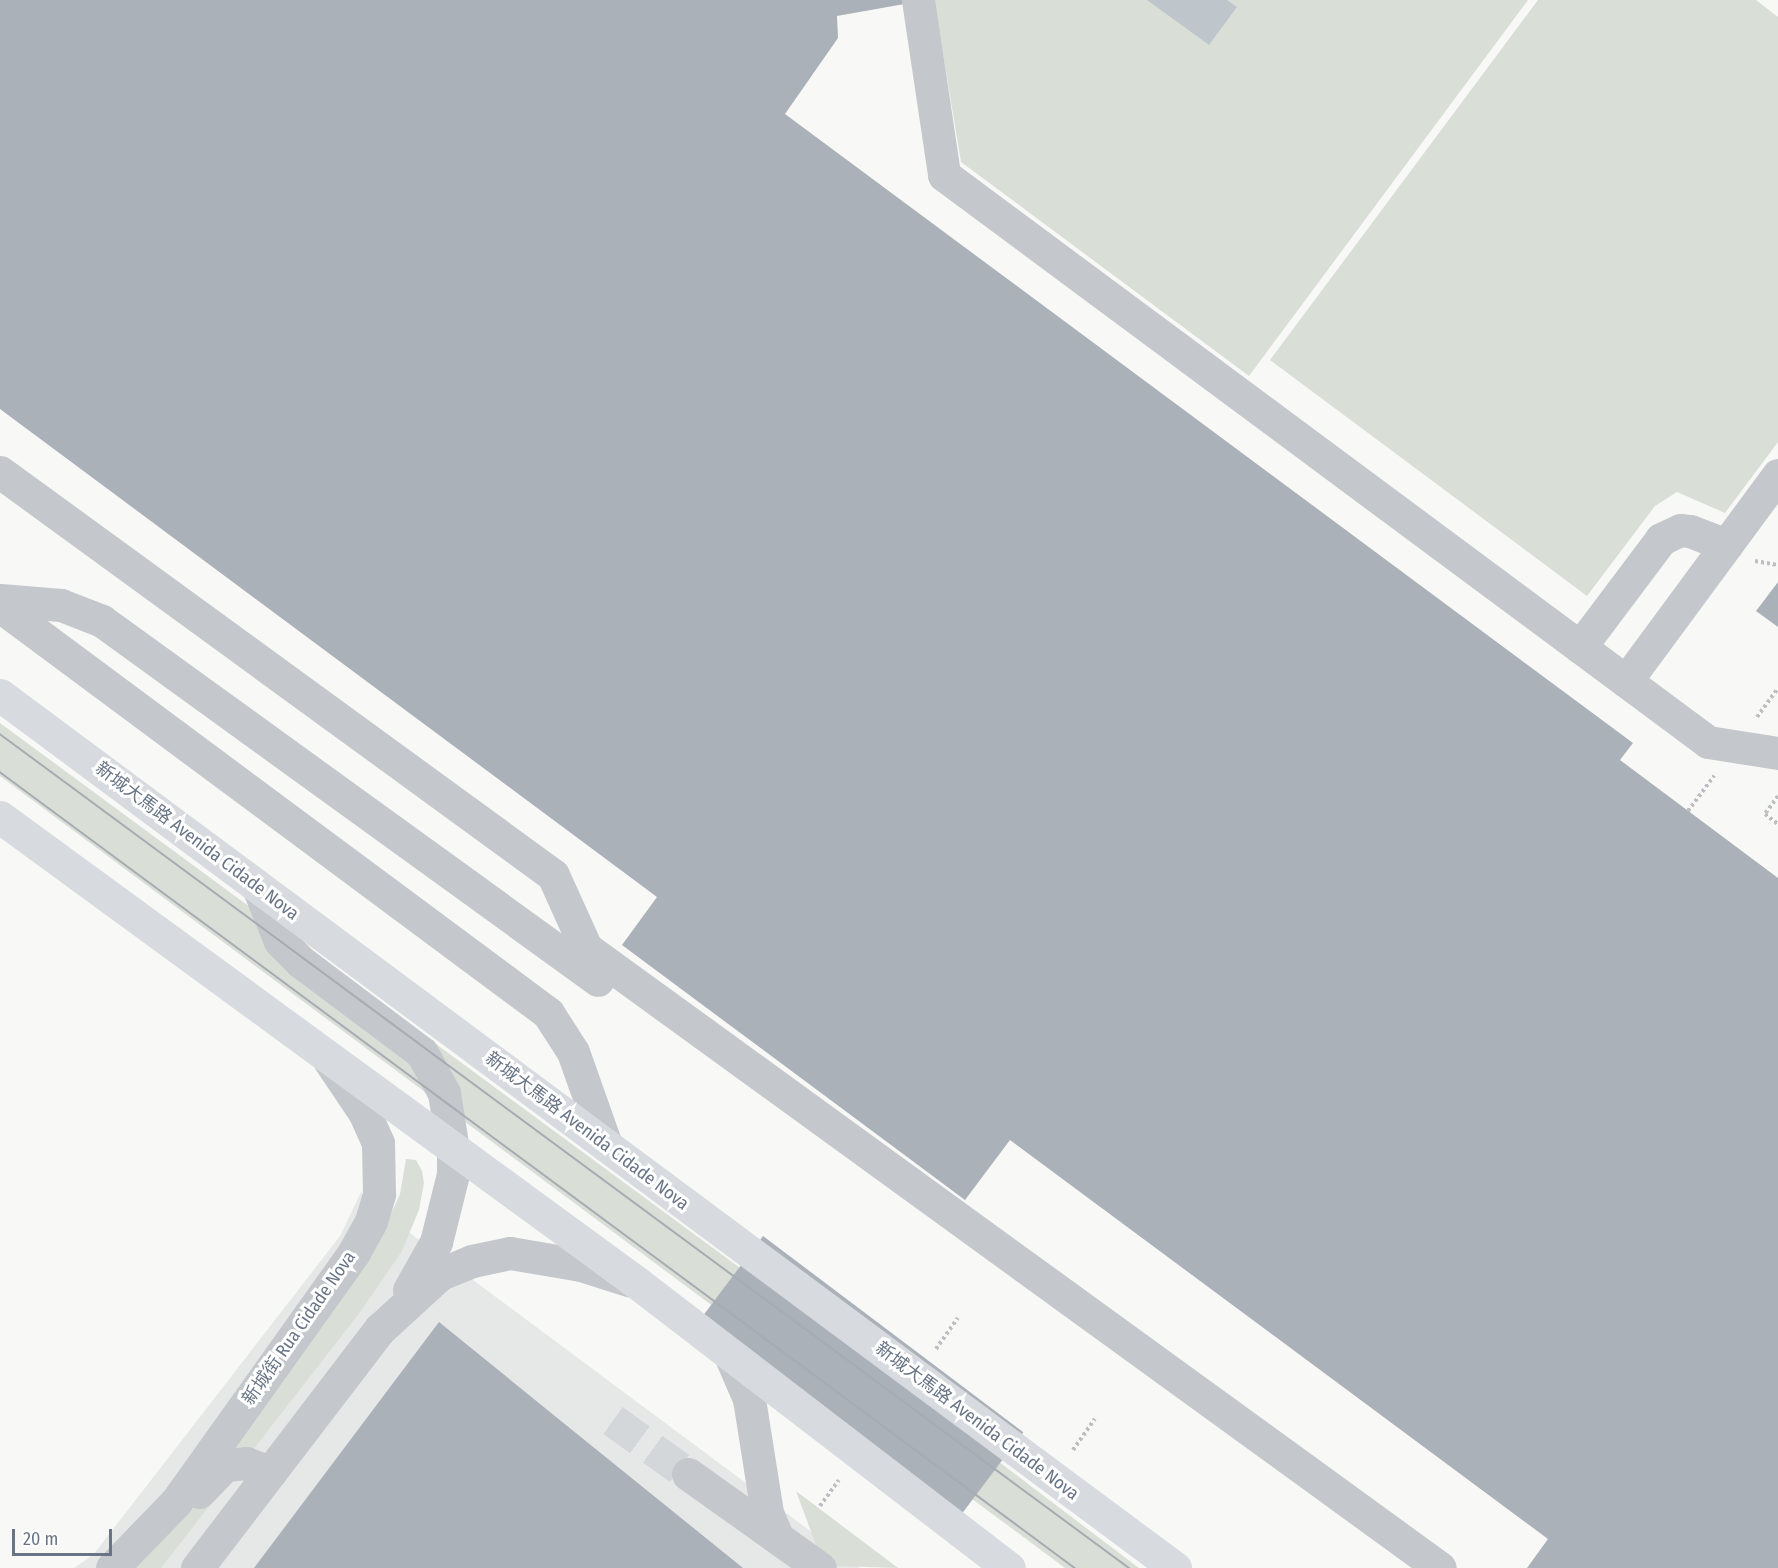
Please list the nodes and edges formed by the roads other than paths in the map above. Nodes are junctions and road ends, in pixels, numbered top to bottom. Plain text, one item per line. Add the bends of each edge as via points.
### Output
1 (918, 0) edge
2 (0, 472) edge
3 (1778, 475) edge
4 (1726, 545) junction
5 (0, 600) edge
6 (0, 606) edge
7 (1580, 647) junction
8 (1626, 681) junction
9 (0, 694) edge
10 (1778, 753) edge
11 (0, 817) edge
12 (258, 887) junction
13 (328, 1059) junction
14 (606, 1145) junction
15 (453, 1150) junction
16 (636, 1282) junction
17 (380, 1329) junction
18 (730, 1355) junction
19 (270, 1472) junction
20 (688, 1473) tunnel mouth
21 (176, 1502) junction
22 (777, 1537) junction
23 (112, 1568) edge
24 (197, 1568) edge
25 (820, 1568) edge
26 (1009, 1568) edge
27 (1175, 1568) edge
28 (1411, 1568) edge
29 (1440, 1568) edge

1 - 7 street via 944,175
2 - 29 street via 553,875 586,948
3 - 4 street
4 - 7 street via 1680,530 1661,539
4 - 8 street
5 - 28 street via 61,605 102,621
6 - 14 street via 548,1013 573,1052
7 - 8 street
8 - 10 street via 1708,742
9 - 12 main road, 新城大馬路 Avenida Cidade Nova
11 - 13 main road
12 - 14 main road, 新城大馬路 Avenida Cidade Nova
12 - 15 street via 280,941 292,954 422,1053 444,1093
13 - 15 main road
13 - 21 street, 新城街 Rua Cidade Nova via 378,1143 379,1194 371,1221 354,1252
14 - 27 main road, 新城大馬路 Avenida Cidade Nova
15 - 16 main road
15 - 17 street via 453,1174 436,1242 418,1278
16 - 17 street via 581,1265 510,1253 472,1261 440,1274
16 - 18 main road
17 - 19 street
18 - 22 street via 749,1400 766,1513
18 - 26 main road
19 - 21 street via 246,1464 225,1465 192,1498
19 - 24 street
20 - 22 street
21 - 23 street, 新城街 Rua Cidade Nova
22 - 25 street

